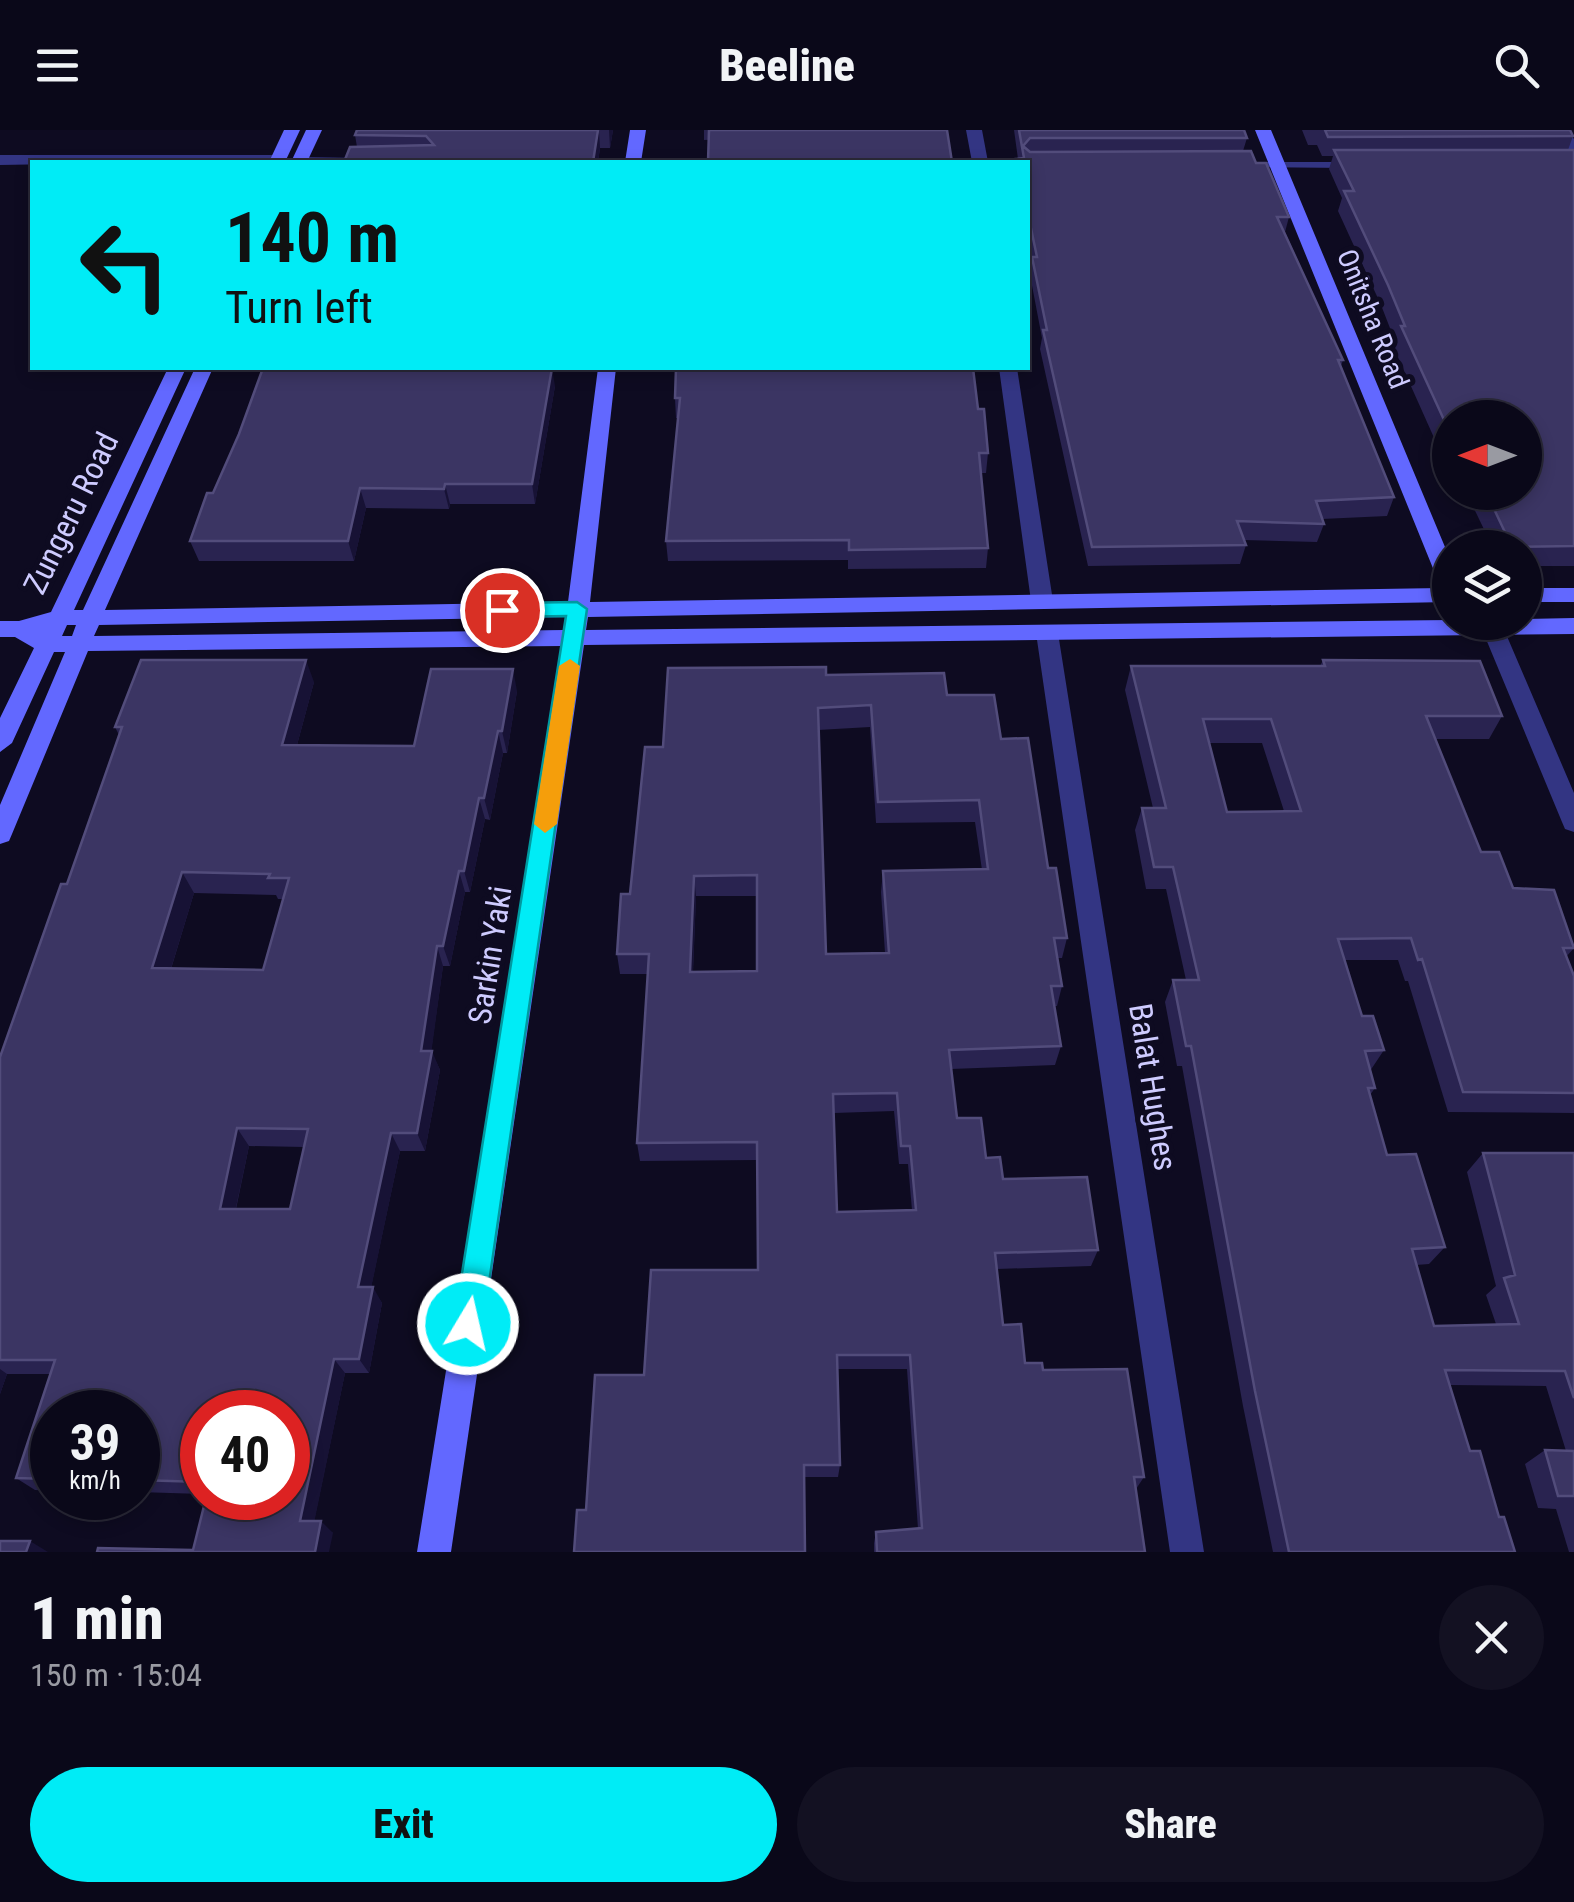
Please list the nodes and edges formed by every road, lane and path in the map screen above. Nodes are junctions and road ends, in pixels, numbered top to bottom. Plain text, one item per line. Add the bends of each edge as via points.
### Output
1 (292, 130) edge
2 (314, 130) edge
3 (638, 130) edge
4 (974, 130) edge
5 (1264, 130) edge
6 (1560, 130) edge
7 (1574, 150) edge
8 (0, 160) edge
9 (30, 160) edge
10 (277, 160) edge
11 (299, 160) edge
12 (633, 160) edge
13 (980, 160) edge
14 (1357, 164) edge
15 (1240, 165) edge
16 (1278, 166) junction
17 (176, 370) edge
18 (203, 370) edge
19 (607, 370) edge
20 (1008, 370) edge
21 (1432, 541) edge
22 (1432, 595) edge
23 (1542, 595) edge
24 (1574, 595) edge
25 (1042, 602) junction
26 (577, 609) junction
27 (90, 617) junction
28 (56, 618) junction
29 (1542, 626) edge
30 (1574, 626) edge
31 (1432, 627) edge
32 (10, 629) edge
33 (1047, 633) junction
34 (574, 640) junction
35 (1498, 640) edge
36 (44, 644) junction
37 (80, 644) junction
38 (0, 743) edge
39 (1574, 822) edge
40 (0, 834) edge
41 (434, 1552) edge
42 (1187, 1552) edge

1 - 10 street
2 - 11 street
3 - 12 street
4 - 13 street
5 - 16 street, Onitsha Road
6 - 7 street
8 - 9 street
14 - 16 lane
15 - 16 lane
16 - 21 street, Onitsha Road
17 - 28 street, Zungeru Road
18 - 27 street
19 - 26 street, Sarkin Yaki
20 - 25 street
22 - 25 street
23 - 24 street
25 - 26 street
26 - 27 street
26 - 34 street, Sarkin Yaki
27 - 28 street
27 - 37 street
28 - 32 street
28 - 36 street, Zungeru Road
29 - 30 street
31 - 33 street
32 - 36 street
33 - 34 street
33 - 42 street, Balat Hughes
34 - 37 street
34 - 41 street, Sarkin Yaki
35 - 39 street
36 - 37 street
36 - 38 street, Zungeru Road
37 - 40 street

